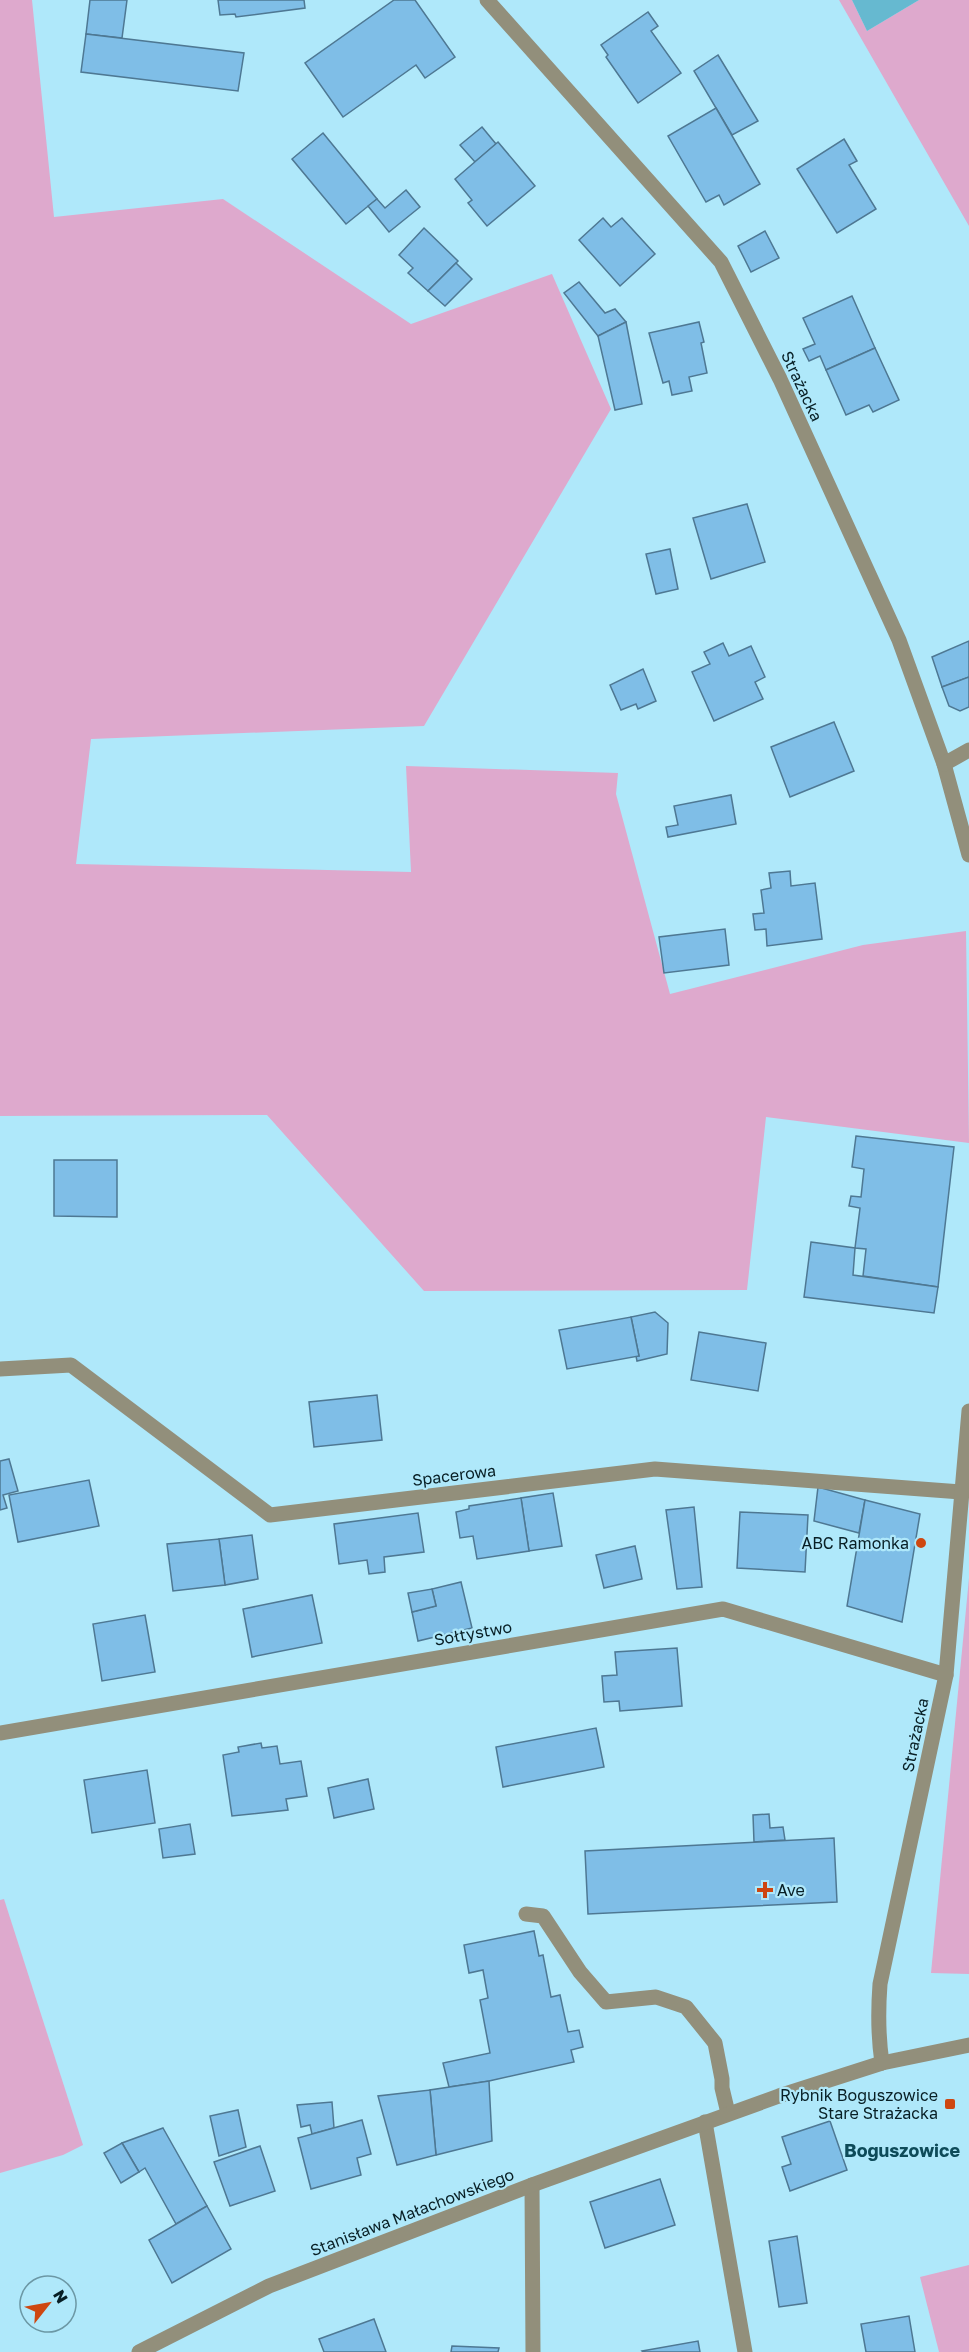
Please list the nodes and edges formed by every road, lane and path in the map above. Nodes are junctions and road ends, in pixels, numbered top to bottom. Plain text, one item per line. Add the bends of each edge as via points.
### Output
1 (487, 0) edge
2 (969, 750) edge
3 (944, 764) junction
4 (969, 855) edge
5 (0, 1369) edge
6 (969, 1411) edge
7 (961, 1492) junction
8 (946, 1675) junction
9 (0, 1733) edge
10 (526, 1914) dead end
11 (969, 2044) edge
12 (882, 2063) junction
13 (728, 2113) junction
14 (705, 2122) junction
15 (532, 2185) junction
16 (139, 2352) edge
17 (533, 2352) edge
18 (745, 2352) edge

1 - 3 street, Strażacka via 721,262 780,379 899,640
2 - 3 street
3 - 4 street, Strażacka
5 - 7 street, Spacerowa via 71,1365 270,1515 656,1469
6 - 7 street, Strażacka
7 - 8 street, Strażacka
8 - 9 street, Sołtystwo via 723,1609
8 - 12 street, Strażacka via 880,1984
10 - 13 street via 543,1916 580,1972 606,2002 656,1997 686,2007 715,2043
11 - 12 street, Stanisława Małachowskiego
12 - 13 street, Stanisława Małachowskiego
13 - 14 street, Stanisława Małachowskiego
14 - 15 street, Stanisława Małachowskiego
14 - 18 street
15 - 16 street, Stanisława Małachowskiego via 269,2286
15 - 17 street

